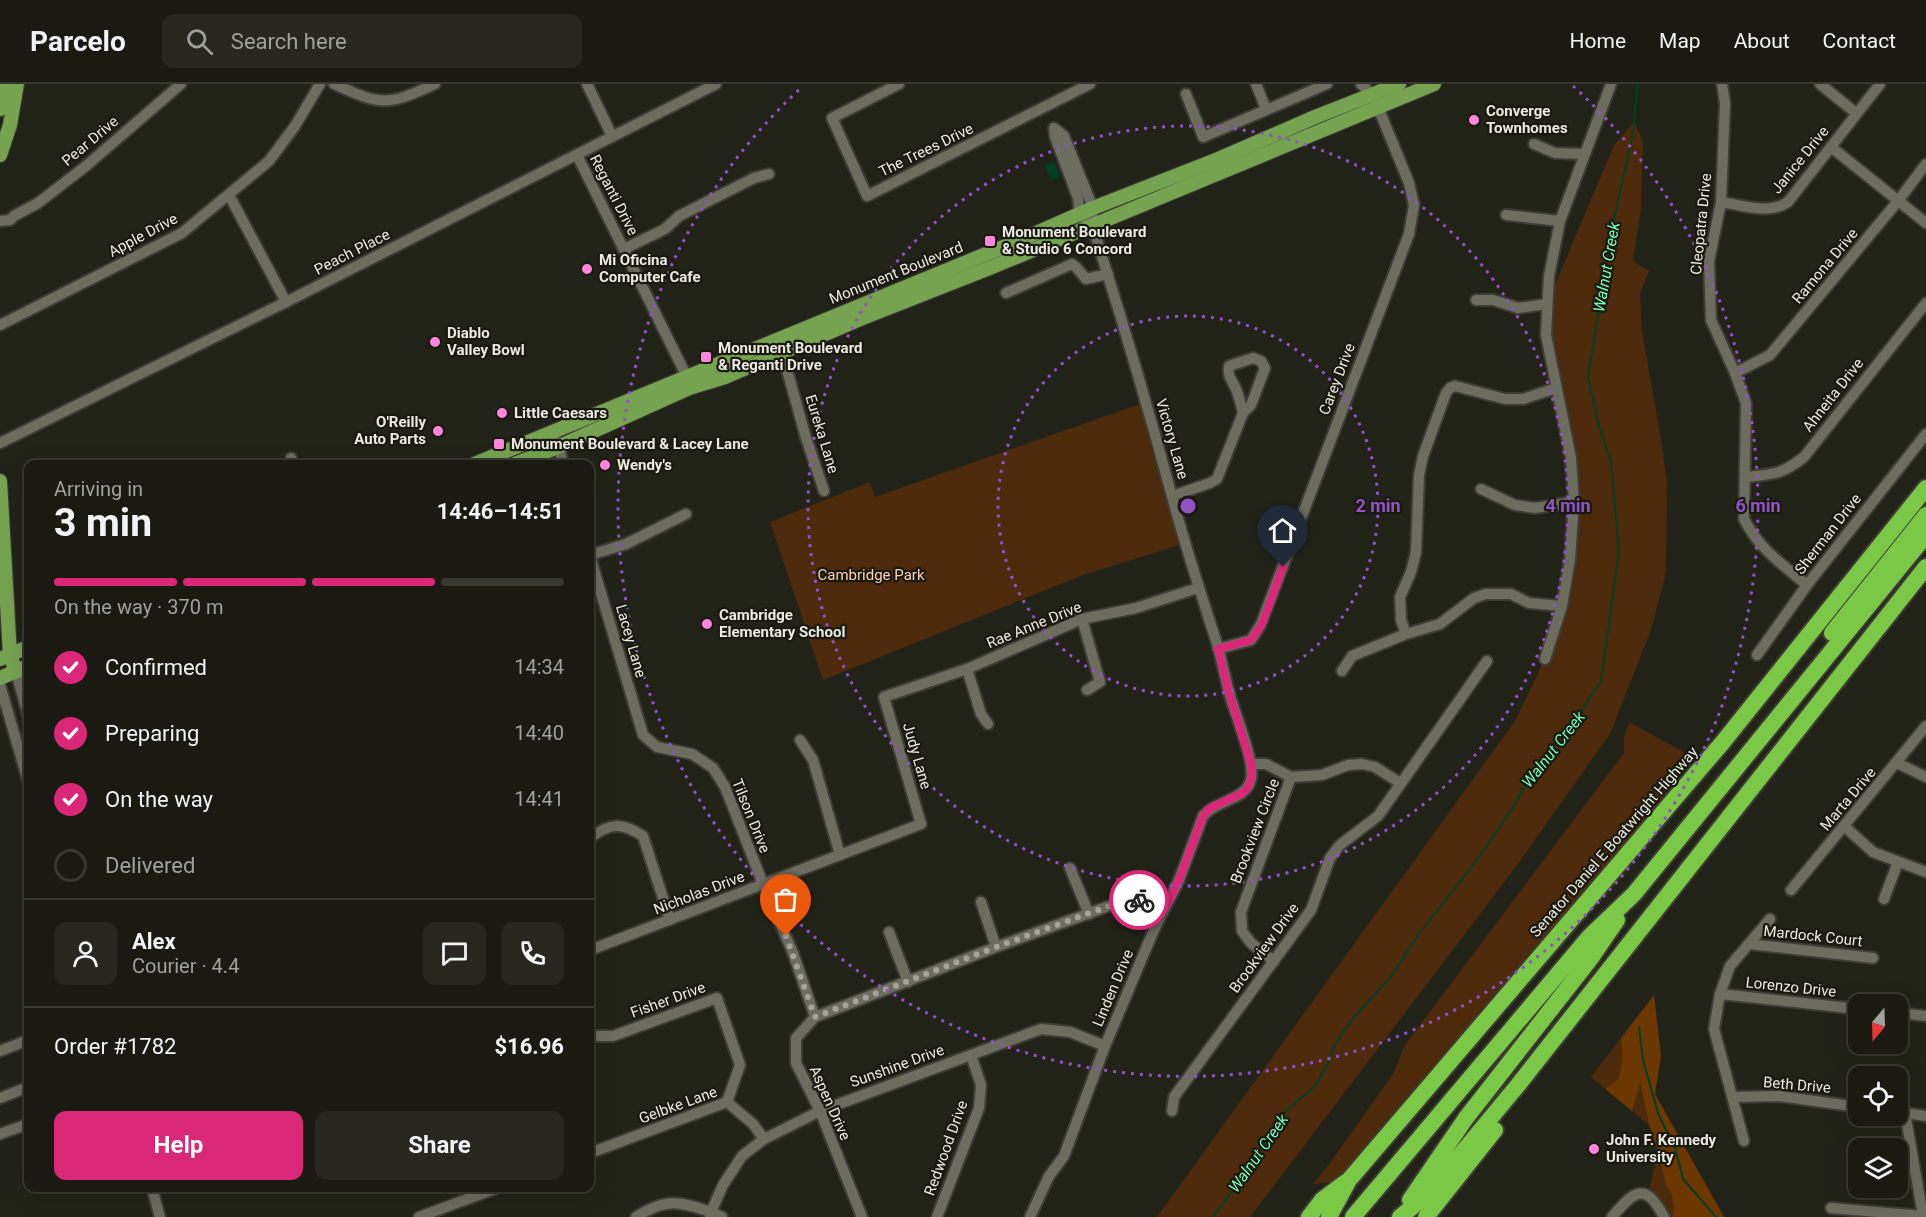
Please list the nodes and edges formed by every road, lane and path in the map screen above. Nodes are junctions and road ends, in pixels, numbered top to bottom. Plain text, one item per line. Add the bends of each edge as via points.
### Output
1 (4, 84) edge
2 (17, 84) edge
3 (181, 84) edge
4 (320, 84) edge
5 (334, 84) edge
6 (435, 84) edge
7 (587, 84) edge
8 (716, 84) edge
9 (899, 84) edge
10 (1090, 84) edge
11 (1256, 84) edge
12 (1327, 84) edge
13 (1361, 84) edge
14 (1399, 84) edge
15 (1434, 84) edge
16 (1610, 84) edge
17 (1722, 84) edge
18 (1820, 84) edge
19 (1880, 84) edge
20 (697, 88) edge
21 (1186, 94) dead end
22 (1376, 101) junction
23 (1045, 108) junction
24 (0, 109) edge
25 (1266, 109) junction
26 (1856, 113) junction
27 (5, 124) edge
28 (612, 136) junction
29 (1534, 144) dead end
30 (1831, 147) junction
31 (1584, 154) junction
32 (0, 155) edge
33 (577, 155) junction
34 (1926, 164) edge
35 (769, 174) dead end
36 (229, 195) junction
37 (1898, 201) junction
38 (1721, 202) junction
39 (1087, 211) junction
40 (0, 214) edge
41 (1506, 215) dead end
42 (14, 216) junction
43 (0, 221) edge
44 (1560, 221) junction
45 (1926, 223) edge
46 (1092, 225) junction
47 (624, 249) junction
48 (1108, 274) junction
49 (1006, 293) dead end
50 (1476, 300) dead end
51 (286, 302) junction
52 (1926, 303) edge
53 (1547, 304) junction
54 (0, 325) edge
55 (782, 352) junction
56 (1735, 373) junction
57 (687, 377) junction
58 (1556, 388) junction
59 (1243, 413) junction
60 (553, 432) junction
61 (1926, 434) edge
62 (0, 443) edge
63 (558, 447) junction
64 (484, 460) edge
65 (525, 460) edge
66 (562, 460) edge
67 (1745, 477) junction
68 (0, 481) edge
69 (1926, 488) edge
70 (1481, 489) dead end
71 (824, 491) dead end
72 (1172, 496) junction
73 (1574, 502) junction
74 (686, 514) dead end
75 (1926, 515) edge
76 (1926, 535) edge
77 (594, 554) edge
78 (1926, 567) edge
79 (594, 579) edge
80 (1807, 585) junction
81 (1198, 588) junction
82 (1562, 606) junction
83 (1082, 619) junction
84 (1406, 634) junction
85 (24, 649) edge
86 (1218, 649) junction
87 (1757, 655) dead end
88 (5, 657) edge
89 (1545, 659) dead end
90 (1487, 661) dead end
91 (22, 669) edge
92 (967, 669) junction
93 (1342, 671) dead end
94 (0, 678) edge
95 (24, 684) edge
96 (0, 685) edge
97 (1087, 690) dead end
98 (884, 697) joint
99 (988, 724) dead end
100 (1926, 726) edge
101 (643, 735) joint
102 (800, 740) dead end
103 (1897, 763) junction
104 (1251, 764) junction
105 (24, 768) edge
106 (1291, 777) junction
107 (1926, 777) edge
108 (1400, 783) junction
109 (921, 824) joint
110 (1844, 826) junction
111 (594, 835) edge
112 (840, 855) junction
113 (1898, 862) junction
114 (1070, 868) dead end
115 (1926, 872) edge
116 (763, 884) junction
117 (1791, 890) dead end
118 (1634, 894) junction
119 (1884, 899) dead end
120 (981, 902) dead end
121 (1167, 905) junction
122 (1089, 914) junction
123 (1770, 919) dead end
124 (670, 920) junction
125 (888, 932) dead end
126 (1590, 936) junction
127 (1749, 944) junction
128 (996, 947) junction
129 (594, 948) edge
130 (1620, 956) junction
131 (1873, 958) dead end
132 (1274, 961) junction
133 (908, 982) junction
134 (1720, 994) junction
135 (1848, 1008) edge
136 (1908, 1014) edge
137 (1926, 1016) edge
138 (815, 1017) junction
139 (594, 1036) edge
140 (24, 1042) edge
141 (1105, 1046) junction
142 (0, 1051) edge
143 (971, 1055) junction
144 (24, 1089) edge
145 (1733, 1097) junction
146 (0, 1098) edge
147 (727, 1102) junction
148 (1848, 1106) edge
149 (820, 1111) junction
150 (1172, 1111) dead end
151 (1908, 1113) edge
152 (1926, 1116) edge
153 (24, 1125) edge
154 (1904, 1126) edge
155 (0, 1134) edge
156 (764, 1139) junction
157 (1744, 1141) dead end
158 (594, 1152) edge
159 (1349, 1180) junction
160 (153, 1192) edge
161 (486, 1192) edge
162 (1831, 1208) dead end
163 (710, 1214) edge
164 (160, 1217) edge
165 (419, 1217) edge
166 (636, 1217) edge
167 (722, 1217) edge
168 (862, 1217) edge
169 (937, 1217) edge
170 (1030, 1217) edge
171 (1309, 1217) edge
172 (1329, 1217) edge
173 (1353, 1217) edge
174 (1399, 1217) edge
175 (1426, 1217) edge
176 (1612, 1217) edge
177 (1664, 1217) edge

1 - 24 main road
2 - 27 main road
3 - 42 street, Pear Drive via 86,166
4 - 36 street, Apple Drive via 269,161
5 - 6 street via 380,101 401,100
7 - 28 street
8 - 20 street, Peach Place
9 - 23 street, The Trees Drive via 832,118 867,196
10 - 23 street, The Trees Drive
11 - 25 street
12 - 25 street
13 - 22 street
14 - 22 main road, Monument Boulevard
15 - 22 main road, Monument Boulevard
16 - 31 street
17 - 38 street, Cleopatra Drive via 1725,103
18 - 26 street
19 - 26 street, Janice Drive
20 - 28 street, Peach Place
21 - 25 street via 1203,137
22 - 39 main road, Monument Boulevard via 1316,117
22 - 46 main road, Monument Boulevard
22 - 86 street, Carey Drive via 1409,183 1414,205 1409,234 1262,624 1251,640
23 - 39 street via 1078,198
26 - 30 street, Janice Drive
27 - 32 main road
28 - 33 street, Peach Place
29 - 31 street via 1555,153
30 - 37 street
30 - 38 street, Janice Drive via 1781,207
31 - 44 street
33 - 47 street, Reganti Drive
33 - 51 street, Peach Place
34 - 37 street, Ramona Drive
35 - 47 street via 679,216 665,229
36 - 51 street
36 - 54 street, Apple Drive via 182,233
37 - 45 street
37 - 56 street, Ramona Drive via 1770,355
38 - 56 street, Cleopatra Drive via 1709,261 1711,321
39 - 46 street
39 - 57 main road, Monument Boulevard
40 - 42 street
41 - 44 street
42 - 43 street, Pear Drive
44 - 53 street
46 - 48 street, Victory Lane
46 - 55 main road, Monument Boulevard
47 - 57 street, Reganti Drive
48 - 49 street via 1086,279 1072,264
48 - 72 street, Victory Lane
50 - 53 street via 1493,300 1518,308
51 - 62 street, Peach Place
52 - 67 street, Ahneita Drive via 1804,456 1777,473
53 - 58 street via 1546,335
55 - 63 main road, Monument Boulevard via 689,388
55 - 71 street, Eureka Lane
56 - 67 street, Cleopatra Drive via 1746,403
57 - 60 main road, Monument Boulevard
58 - 73 street via 1571,458
58 - 84 street via 1522,399 1493,397 1455,386 1446,393 1419,475 1416,552 1400,597
59 - 59 street via 1251,405 1265,368 1253,358 1228,369
59 - 72 street via 1217,479
60 - 63 street
60 - 64 main road, Monument Boulevard
61 - 80 street, Sherman Drive
63 - 65 main road, Monument Boulevard
63 - 66 street
67 - 80 street, Cleopatra Drive via 1744,519 1752,534 1764,550
68 - 88 main road
69 - 159 highway, Senator Daniel E Boatwright Highway via 1724,742
70 - 73 street via 1515,505 1534,508
72 - 81 street, Victory Lane
73 - 82 street
74 - 77 street via 626,544
75 - 126 highway via 1745,743 1605,910
76 - 118 highway
78 - 130 highway
79 - 101 street, Lacey Lane
80 - 87 street, Sherman Drive
81 - 83 street, Rae Anne Drive via 1136,609
81 - 86 street, Victory Lane
82 - 84 street via 1529,603 1511,594 1486,594 1474,598 1440,624
82 - 89 street
83 - 92 street, Rae Anne Drive
83 - 97 street via 1100,682
84 - 93 street via 1352,656
85 - 88 main road
86 - 104 street, Victory Lane
88 - 91 main road
90 - 108 street, Brookview Drive
91 - 94 main road
91 - 95 street
92 - 98 street, Rae Anne Drive
92 - 99 street
96 - 105 street
98 - 109 street, Judy Lane
100 - 103 street, Marta Drive
101 - 116 street, Tilson Drive via 657,747 693,754 713,768 725,787
102 - 112 street via 813,760
103 - 107 street
103 - 110 street, Marta Drive
104 - 106 street via 1266,764
104 - 121 street, Linden Drive via 1252,777 1243,793 1210,808 1203,816
106 - 108 street, Brookview Circle via 1322,775 1362,764 1375,767
106 - 132 street, Brookview Circle via 1241,912 1242,931
108 - 132 street, Brookview Drive via 1378,816 1340,845 1330,858 1311,910
109 - 112 street, Nicholas Drive
110 - 113 street via 1873,852
110 - 117 street, Marta Drive
111 - 124 street via 613,825 630,828 643,836
112 - 116 street, Nicholas Drive
113 - 115 street
113 - 119 street
114 - 122 street
116 - 124 street, Nicholas Drive
116 - 138 street, Tilson Drive
118 - 126 highway
118 - 174 highway via 1591,958 1466,1118
120 - 128 street
121 - 122 street, Aspen Drive via 1131,898
121 - 141 street, Linden Drive
122 - 128 street, Aspen Drive
123 - 127 street
124 - 129 street, Nicholas Drive
125 - 133 street
126 - 173 highway
127 - 131 street, Mardock Court
127 - 134 street via 1730,966
128 - 133 street, Aspen Drive
130 - 174 highway via 1426,1196
130 - 175 highway via 1553,1057
132 - 150 street, Brookview Drive via 1174,1097
133 - 138 street, Aspen Drive
134 - 135 street, Lorenzo Drive
134 - 145 street via 1714,1029
136 - 137 street
138 - 149 street, Aspen Drive via 796,1038 796,1063
139 - 147 street, Fisher Drive via 613,1036 717,998 740,1065
140 - 142 street
141 - 143 street, Sunshine Drive via 1070,1032 1041,1029
141 - 170 street, Linden Drive via 1064,1156 1049,1176
143 - 149 street, Sunshine Drive
143 - 169 street, Redwood Drive via 981,1085 979,1108
144 - 146 street
145 - 148 street, Beth Drive via 1779,1096
145 - 157 street
147 - 156 street, Gelbke Lane
147 - 158 street, Gelbke Lane
149 - 156 street, Sunshine Drive
149 - 168 street, Aspen Drive
151 - 152 street
153 - 155 street
154 - 162 street via 1923,1216
156 - 163 street, Sunshine Drive via 742,1156
159 - 171 highway via 1322,1200
159 - 172 highway, Senator Daniel E Boatwright Highway
160 - 164 street
161 - 165 street
163 - 166 street via 681,1202 664,1204
163 - 167 street
176 - 177 street via 1629,1197 1640,1193 1648,1195

